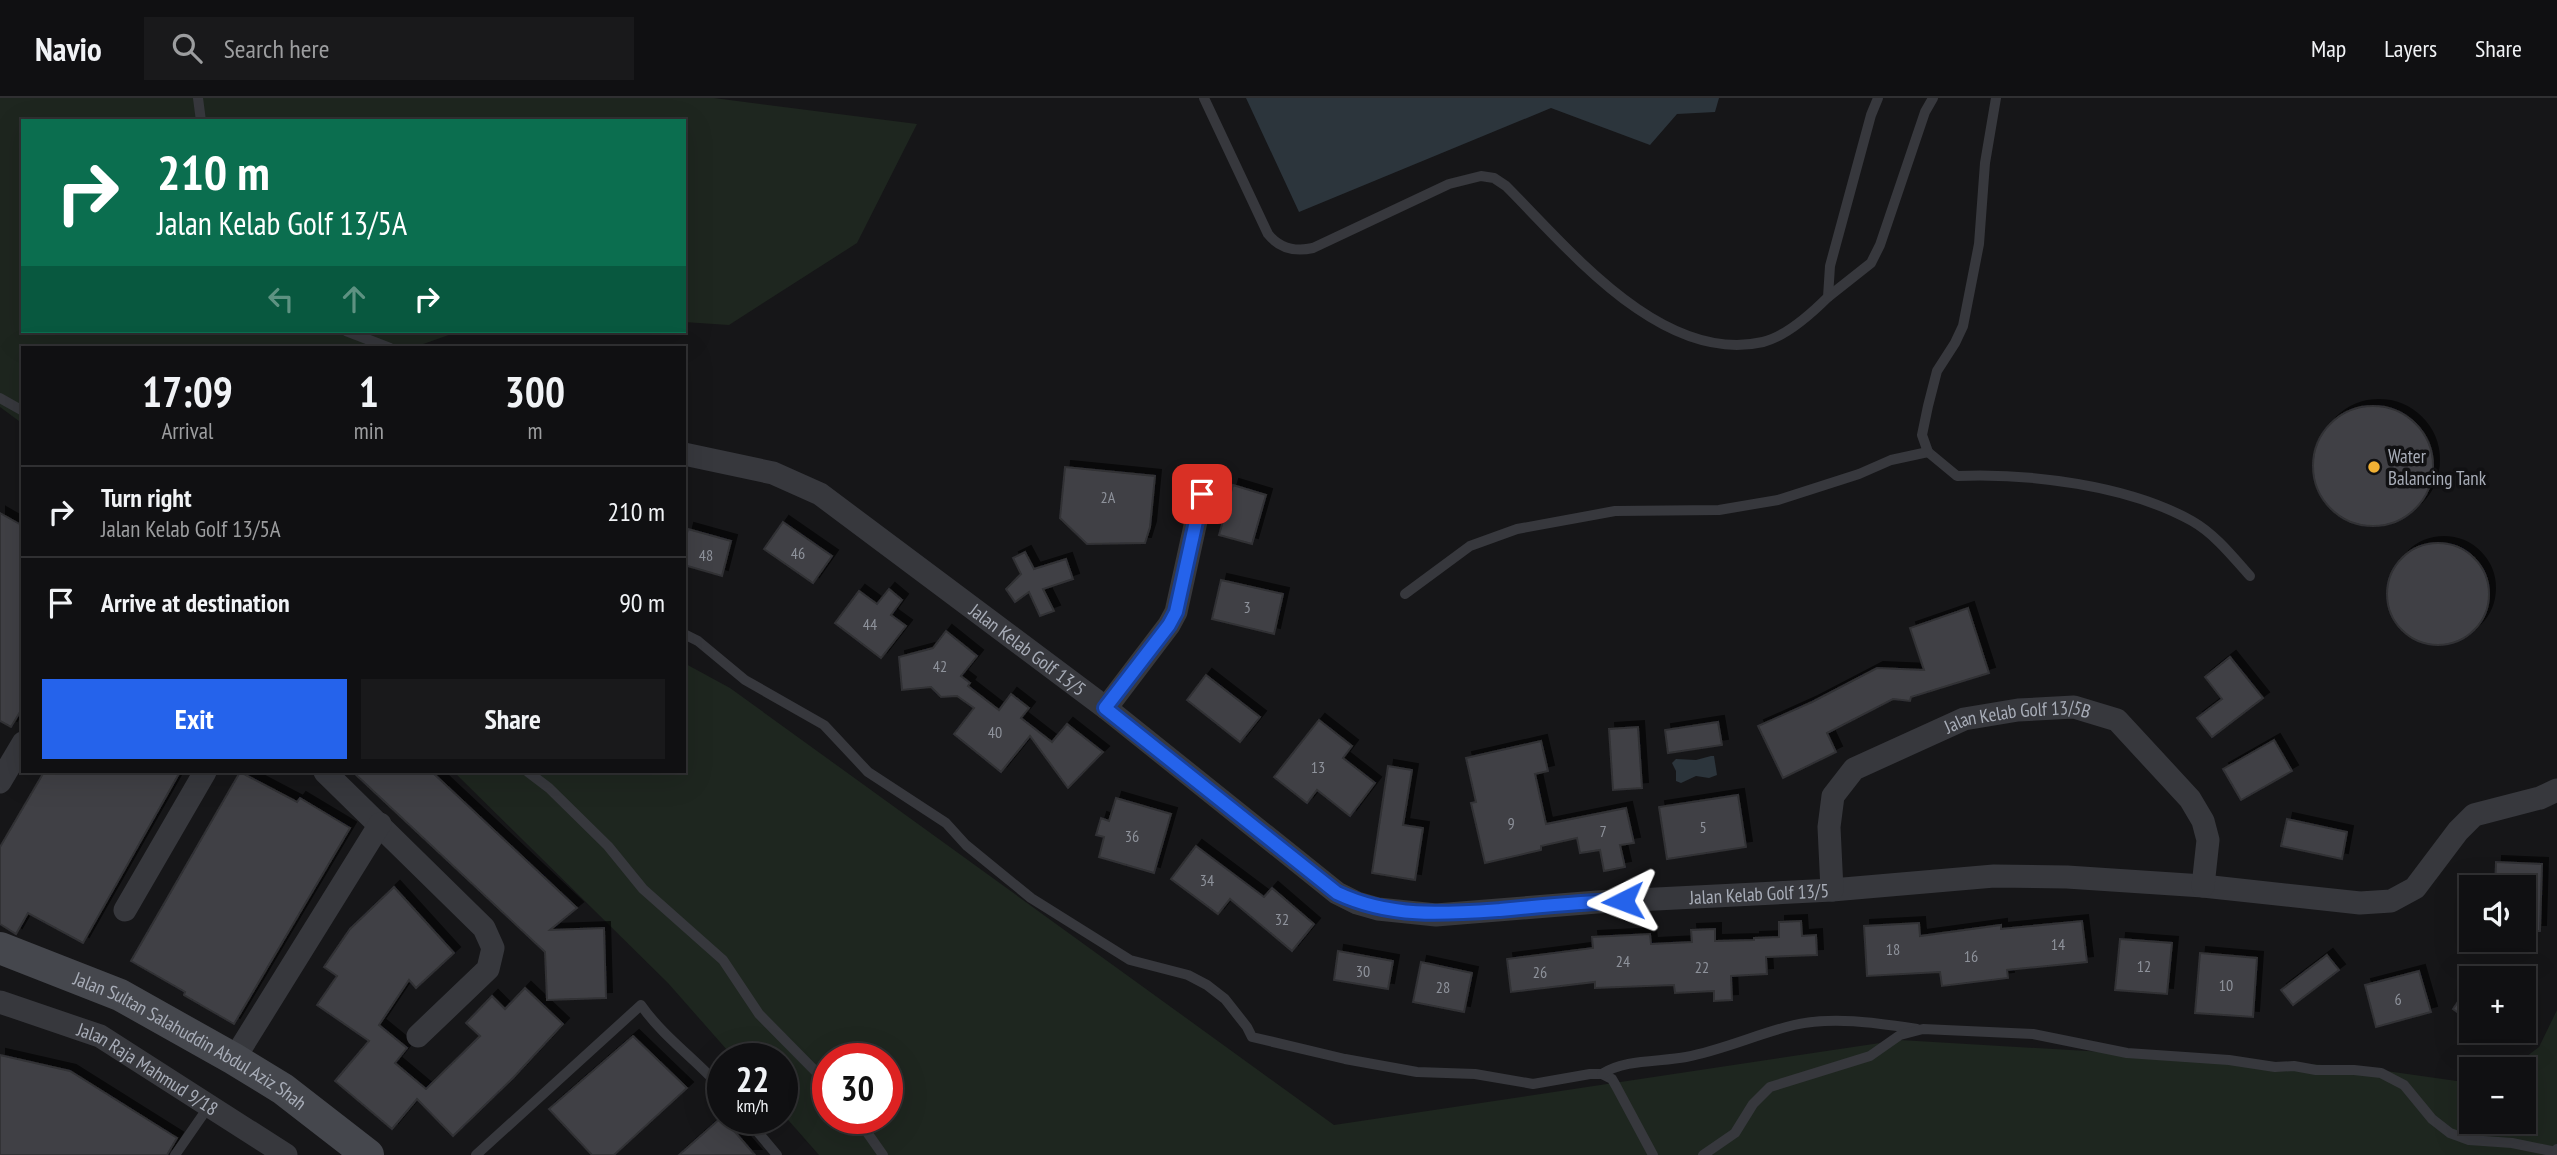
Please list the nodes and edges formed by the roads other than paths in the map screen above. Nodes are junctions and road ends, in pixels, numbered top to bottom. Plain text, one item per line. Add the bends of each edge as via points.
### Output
1 (198, 98) edge
2 (1204, 98) edge
3 (1878, 98) edge
4 (1933, 98) edge
5 (1996, 98) edge
6 (201, 119) edge
7 (1828, 297) junction
8 (351, 333) edge
9 (385, 346) edge
10 (0, 398) edge
11 (21, 410) edge
12 (1928, 452) junction
13 (686, 454) edge
14 (1202, 494) dead end
15 (2250, 576) dead end
16 (1405, 594) dead end
17 (686, 635) edge
18 (1105, 708) junction
19 (21, 746) edge
20 (204, 773) edge
21 (326, 773) edge
22 (529, 773) edge
23 (0, 782) edge
24 (2557, 790) edge
25 (380, 824) junction
26 (2203, 886) junction
27 (1832, 890) junction
28 (125, 910) dead end
29 (0, 948) edge
30 (0, 1002) edge
31 (1923, 1030) junction
32 (418, 1035) dead end
33 (234, 1059) junction
34 (812, 1068) edge
35 (707, 1071) edge
36 (1602, 1074) junction
37 (208, 1106) junction
38 (759, 1134) edge
39 (868, 1134) edge
40 (2557, 1150) edge
41 (175, 1155) edge
42 (286, 1155) edge
43 (368, 1155) edge
44 (476, 1155) edge
45 (777, 1155) edge
46 (883, 1155) edge
47 (1653, 1155) edge
48 (1703, 1155) edge

1 - 6 lane
2 - 7 lane via 1268,234 1288,249 1313,248 1449,184 1481,176 1506,186 1595,274 1643,314 1686,334 1712,343 1766,341 1805,319
3 - 7 lane via 1830,266
4 - 7 lane via 1871,263
5 - 12 lane via 1979,244 1963,326 1937,371 1928,406 1922,435
8 - 9 lane
10 - 11 lane
12 - 15 lane via 1956,476 1998,474 2115,491 2157,506 2193,521
12 - 16 lane via 1891,460 1778,500 1719,510 1615,511 1517,529 1470,546
13 - 18 street, Jalan Kelab Golf 13/5 via 773,473 820,494
14 - 18 street via 1176,612
17 - 36 lane via 745,680 824,726 868,772 946,823 1031,898 1130,960 1188,975 1207,985 1225,999 1252,1037 1417,1072 1475,1074 1533,1084
18 - 27 street, Jalan Kelab Golf 13/5 via 1337,893 1378,909 1436,915
19 - 23 street
20 - 28 street
21 - 25 street
22 - 34 lane via 608,846 643,889 723,960 759,1014
24 - 26 street, Jalan Kelab Golf 13/5 via 2474,815 2415,887 2391,901 2360,903
25 - 32 street via 484,928 493,948 488,969
25 - 33 street
26 - 27 street, Jalan Kelab Golf 13/5 via 1994,876
26 - 27 street, Jalan Kelab Golf 13/5B via 2208,839 2190,799 2117,720 2074,707 1964,719 1854,769 1833,796 1829,827
29 - 33 street, Jalan Sultan Salahuddin Abdul Aziz Shah via 120,995
30 - 37 street, Jalan Raja Mahmud 9/18 via 100,1036
31 - 36 lane via 1871,1022 1816,1021 1686,1057
31 - 40 lane via 2034,1034 2127,1053 2381,1073 2404,1085 2449,1133
31 - 48 lane via 1900,1035 1870,1056 1770,1087 1735,1133
33 - 43 street, Jalan Sultan Salahuddin Abdul Aziz Shah via 283,1089
35 - 44 lane via 655,1024 641,1005
36 - 47 lane via 1612,1079
37 - 41 lane
37 - 42 street, Jalan Raja Mahmud 9/18
38 - 45 lane
39 - 46 lane

